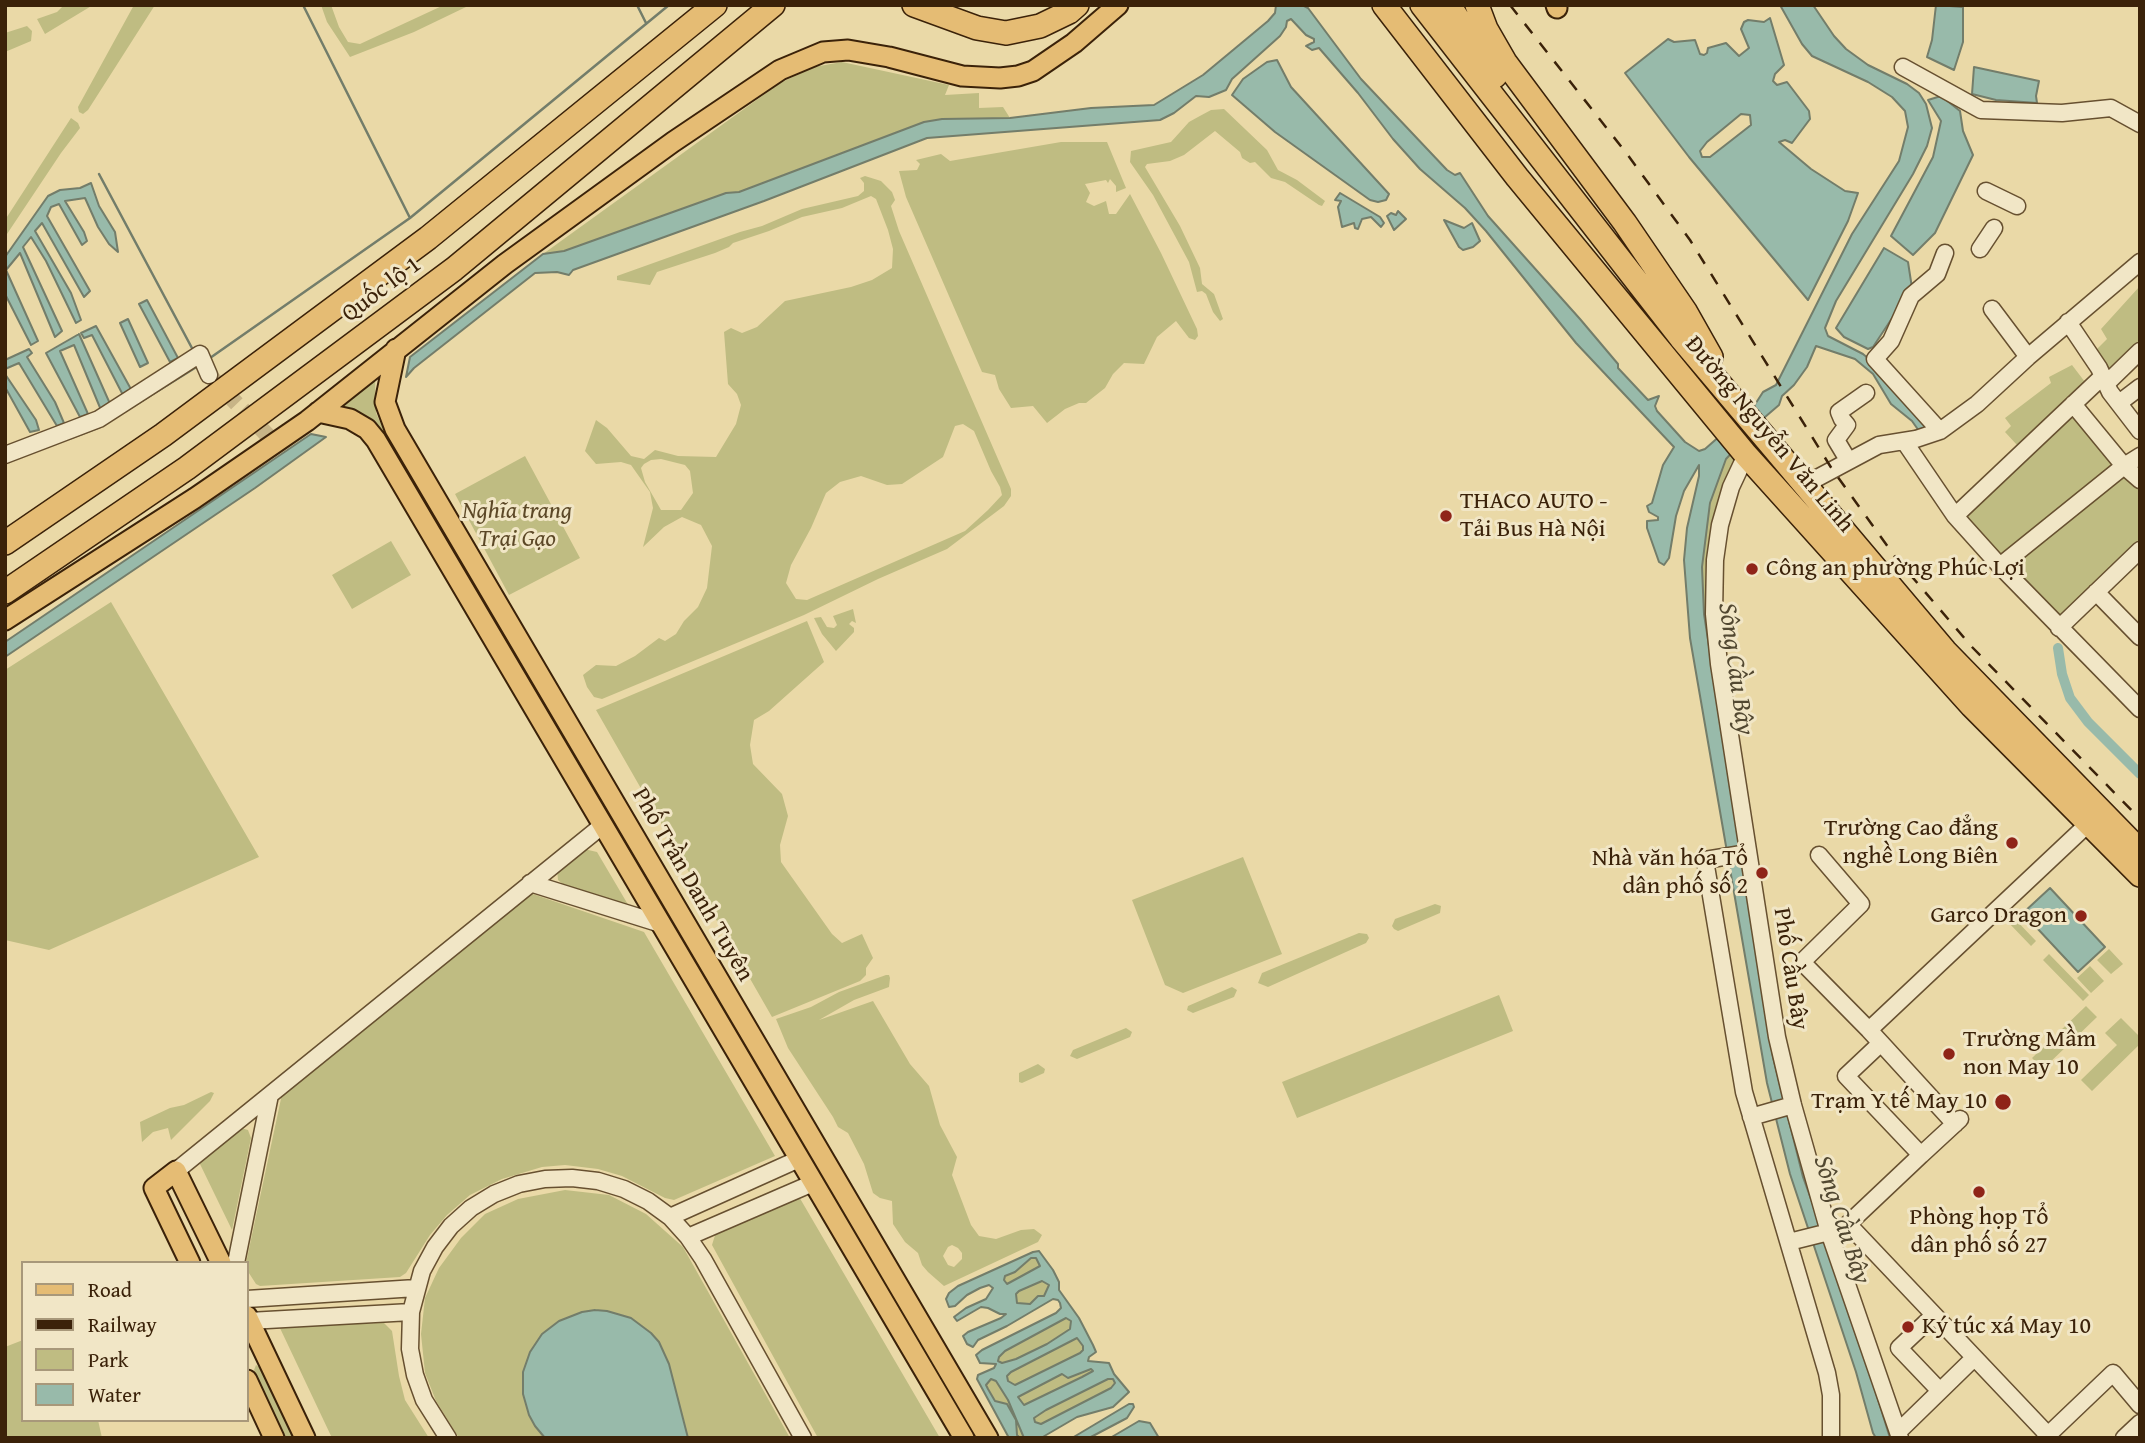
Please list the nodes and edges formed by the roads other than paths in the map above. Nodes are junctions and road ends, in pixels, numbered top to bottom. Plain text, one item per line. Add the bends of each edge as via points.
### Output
1 (700, 5) edge
2 (715, 5) edge
3 (773, 5) edge
4 (791, 5) edge
5 (914, 5) edge
6 (1077, 5) edge
7 (1118, 5) edge
8 (1384, 5) edge
9 (1422, 5) edge
10 (1449, 5) edge
11 (1477, 5) edge
12 (1903, 67) dead end
13 (581, 112) junction
14 (2140, 124) edge
15 (609, 142) junction
16 (1553, 171) junction
17 (1986, 191) dead end
18 (2017, 206) dead end
19 (1994, 229) dead end
20 (1980, 249) dead end
21 (1945, 253) dead end
22 (2139, 264) edge
23 (1992, 309) dead end
24 (2068, 322) junction
25 (396, 349) junction
26 (2140, 351) edge
27 (2028, 357) junction
28 (209, 374) tunnel mouth
29 (2104, 380) junction
30 (2140, 387) edge
31 (1866, 393) dead end
32 (2119, 403) junction
33 (1737, 404) junction
34 (2073, 404) junction
35 (318, 412) junction
36 (1940, 431) junction
37 (2140, 431) edge
38 (1904, 441) junction
39 (1746, 454) junction
40 (5, 455) edge
41 (2140, 456) edge
42 (1848, 460) junction
43 (2124, 466) junction
44 (2140, 480) edge
45 (1805, 484) junction
46 (1955, 516) junction
47 (5, 544) edge
48 (2138, 554) edge
49 (2000, 566) junction
50 (5, 592) edge
51 (2096, 592) junction
52 (5, 620) edge
53 (2059, 628) junction
54 (2140, 637) edge
55 (2140, 709) edge
56 (621, 813) junction
57 (2089, 823) junction
58 (603, 825) junction
59 (2140, 851) edge
60 (1748, 853) junction
61 (1819, 855) dead end
62 (2140, 875) edge
63 (530, 883) junction
64 (661, 924) junction
65 (1868, 1030) junction
66 (1881, 1043) junction
67 (270, 1096) junction
68 (1793, 1105) junction
69 (1751, 1117) junction
70 (1921, 1155) junction
71 (824, 1159) junction
72 (806, 1170) junction
73 (176, 1171) junction
74 (670, 1217) junction
75 (1848, 1224) junction
76 (1829, 1233) junction
77 (688, 1237) junction
78 (1795, 1241) junction
79 (189, 1261) edge
80 (220, 1261) edge
81 (236, 1261) edge
82 (416, 1289) junction
83 (248, 1299) edge
84 (411, 1312) junction
85 (1934, 1315) junction
86 (248, 1319) edge
87 (1974, 1358) junction
88 (248, 1382) edge
89 (1940, 1391) junction
90 (2140, 1405) edge
91 (984, 1432) edge
92 (1899, 1435) edge
93 (963, 1437) edge
94 (2048, 1437) edge
95 (274, 1438) edge
96 (305, 1438) edge
97 (448, 1438) edge
98 (803, 1438) edge
99 (1831, 1438) edge

1 - 13 highway
2 - 13 highway, Quốc lộ 1
3 - 15 highway, Quốc lộ 1
4 - 15 highway
5 - 6 highway via 977,28 1006,33 1040,26
7 - 25 main road via 1074,43 1018,76 962,76 848,50 806,58 673,142
8 - 39 highway, Đường Nguyễn Văn Linh via 1517,177
9 - 16 highway, Đường Nguyễn Văn Linh
10 - 16 highway
11 - 33 highway via 1486,29 1521,85 1685,311
12 - 14 street via 1981,110 2062,113 2111,108
13 - 47 highway, Quốc lộ 1 via 428,238 163,435
15 - 50 highway, Quốc lộ 1 via 432,286 187,468
16 - 33 highway, Đường Nguyễn Văn Linh
17 - 18 street
19 - 20 street
21 - 36 street via 1937,274 1911,296 1891,341 1875,359
22 - 24 street
23 - 27 street
24 - 27 street
24 - 29 street
25 - 35 main road
25 - 56 main road, Phố Trần Danh Tuyên via 385,402 395,429
26 - 29 street
27 - 36 street
28 - 40 street via 200,354 99,419
29 - 32 street
29 - 34 street
30 - 32 street
31 - 42 street via 1839,412 1847,425 1836,440
32 - 37 street
33 - 45 highway, Đường Nguyễn Văn Linh
34 - 43 street
34 - 46 street
35 - 52 main road via 195,498
35 - 58 main road, Phố Trần Danh Tuyên via 350,419 376,440
36 - 38 street
38 - 42 street via 1879,445
38 - 46 street
39 - 57 highway, Đường Nguyễn Văn Linh via 1972,706
39 - 60 street, Phố Cầu Bây via 1723,511 1714,593 1719,664
41 - 43 street
42 - 45 street
43 - 44 street
43 - 49 street
45 - 59 highway, Đường Nguyễn Văn Linh via 1945,651
46 - 49 street
48 - 51 street
49 - 53 street
51 - 53 street
51 - 54 street
53 - 55 street
56 - 58 main road
56 - 71 main road, Phố Trần Danh Tuyên
57 - 62 highway, Đường Nguyễn Văn Linh
57 - 65 street
58 - 63 street
58 - 64 main road, Phố Trần Danh Tuyên
60 - 68 street, Phố Cầu Bây via 1777,1037
60 - 69 street via 1712,859 1739,1064
61 - 65 street via 1861,904 1802,962
63 - 64 street
63 - 67 street
64 - 72 main road, Phố Trần Danh Tuyên
65 - 66 street
66 - 70 street via 1846,1076
66 - 70 street via 1957,1121
67 - 73 street
67 - 81 street
68 - 69 street
68 - 76 street, Phố Cầu Bây
69 - 78 street
70 - 75 street
71 - 72 main road
71 - 91 main road, Phố Trần Danh Tuyên
72 - 74 street
72 - 77 street
72 - 93 main road, Phố Trần Danh Tuyên
73 - 79 main road via 154,1188
73 - 80 main road
74 - 77 street
74 - 82 street via 648,1201 598,1181 559,1178 519,1184 494,1194 452,1226 435,1247
75 - 76 street
75 - 85 street
76 - 78 street
76 - 92 street, Phố Cầu Bây
77 - 98 street
78 - 99 street via 1827,1373
82 - 83 street
82 - 84 street
84 - 86 street
84 - 97 street via 415,1375 424,1401
85 - 87 street
85 - 89 street via 1899,1348
86 - 96 main road
87 - 89 street
87 - 94 street
88 - 95 main road
89 - 92 street
90 - 94 street via 2113,1373
91 - 93 main road

